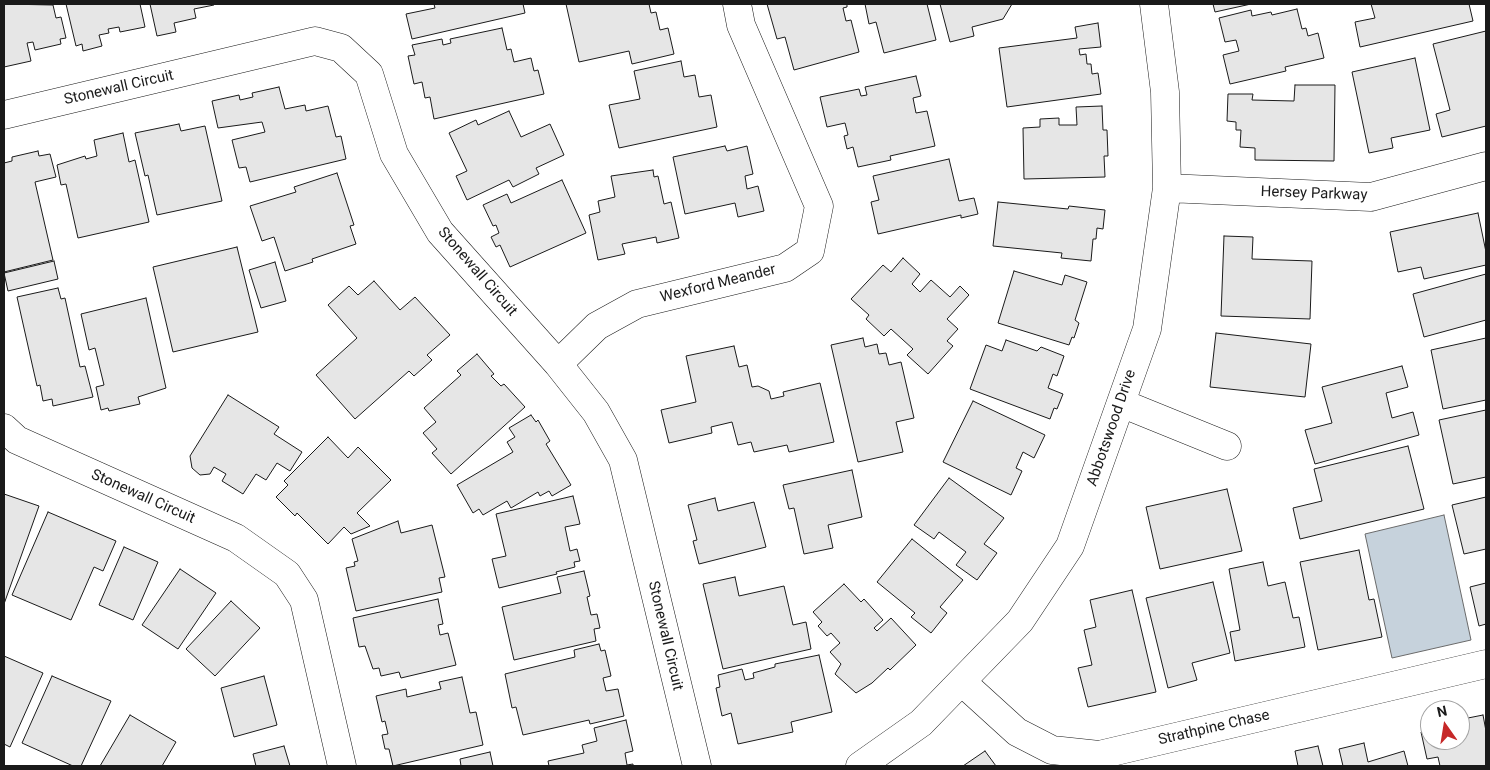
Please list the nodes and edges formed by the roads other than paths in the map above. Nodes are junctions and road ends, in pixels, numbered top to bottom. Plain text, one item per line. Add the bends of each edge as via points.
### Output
1 (737, 4) edge
2 (1154, 4) edge
3 (4, 115) edge
4 (1486, 166) edge
5 (1167, 188) junction
6 (558, 364) junction
7 (1120, 403) junction
8 (4, 428) edge
9 (1227, 446) dead end
10 (1486, 664) edge
11 (962, 682) junction
12 (342, 766) edge
13 (696, 766) edge
14 (860, 766) edge

1 - 6 street, Wexford Meander via 741,25 819,206 810,251 785,268 637,304 596,326
2 - 5 street, Abbotswood Drive via 1166,92
3 - 6 street, Stonewall Circuit via 315,41 341,48 369,74 394,154 440,232
4 - 5 street, Hersey Parkway via 1371,197
5 - 7 street, Abbotswood Drive via 1147,329
6 - 13 street, Stonewall Circuit via 596,412 623,460
7 - 9 street
7 - 11 street, Abbotswood Drive via 1070,546 1020,621
8 - 12 street, Stonewall Circuit via 16,440 236,538 287,574 304,600
10 - 11 street, Strathpine Chase via 1099,755 1052,750 1017,732
11 - 14 street, Abbotswood Drive via 921,723

